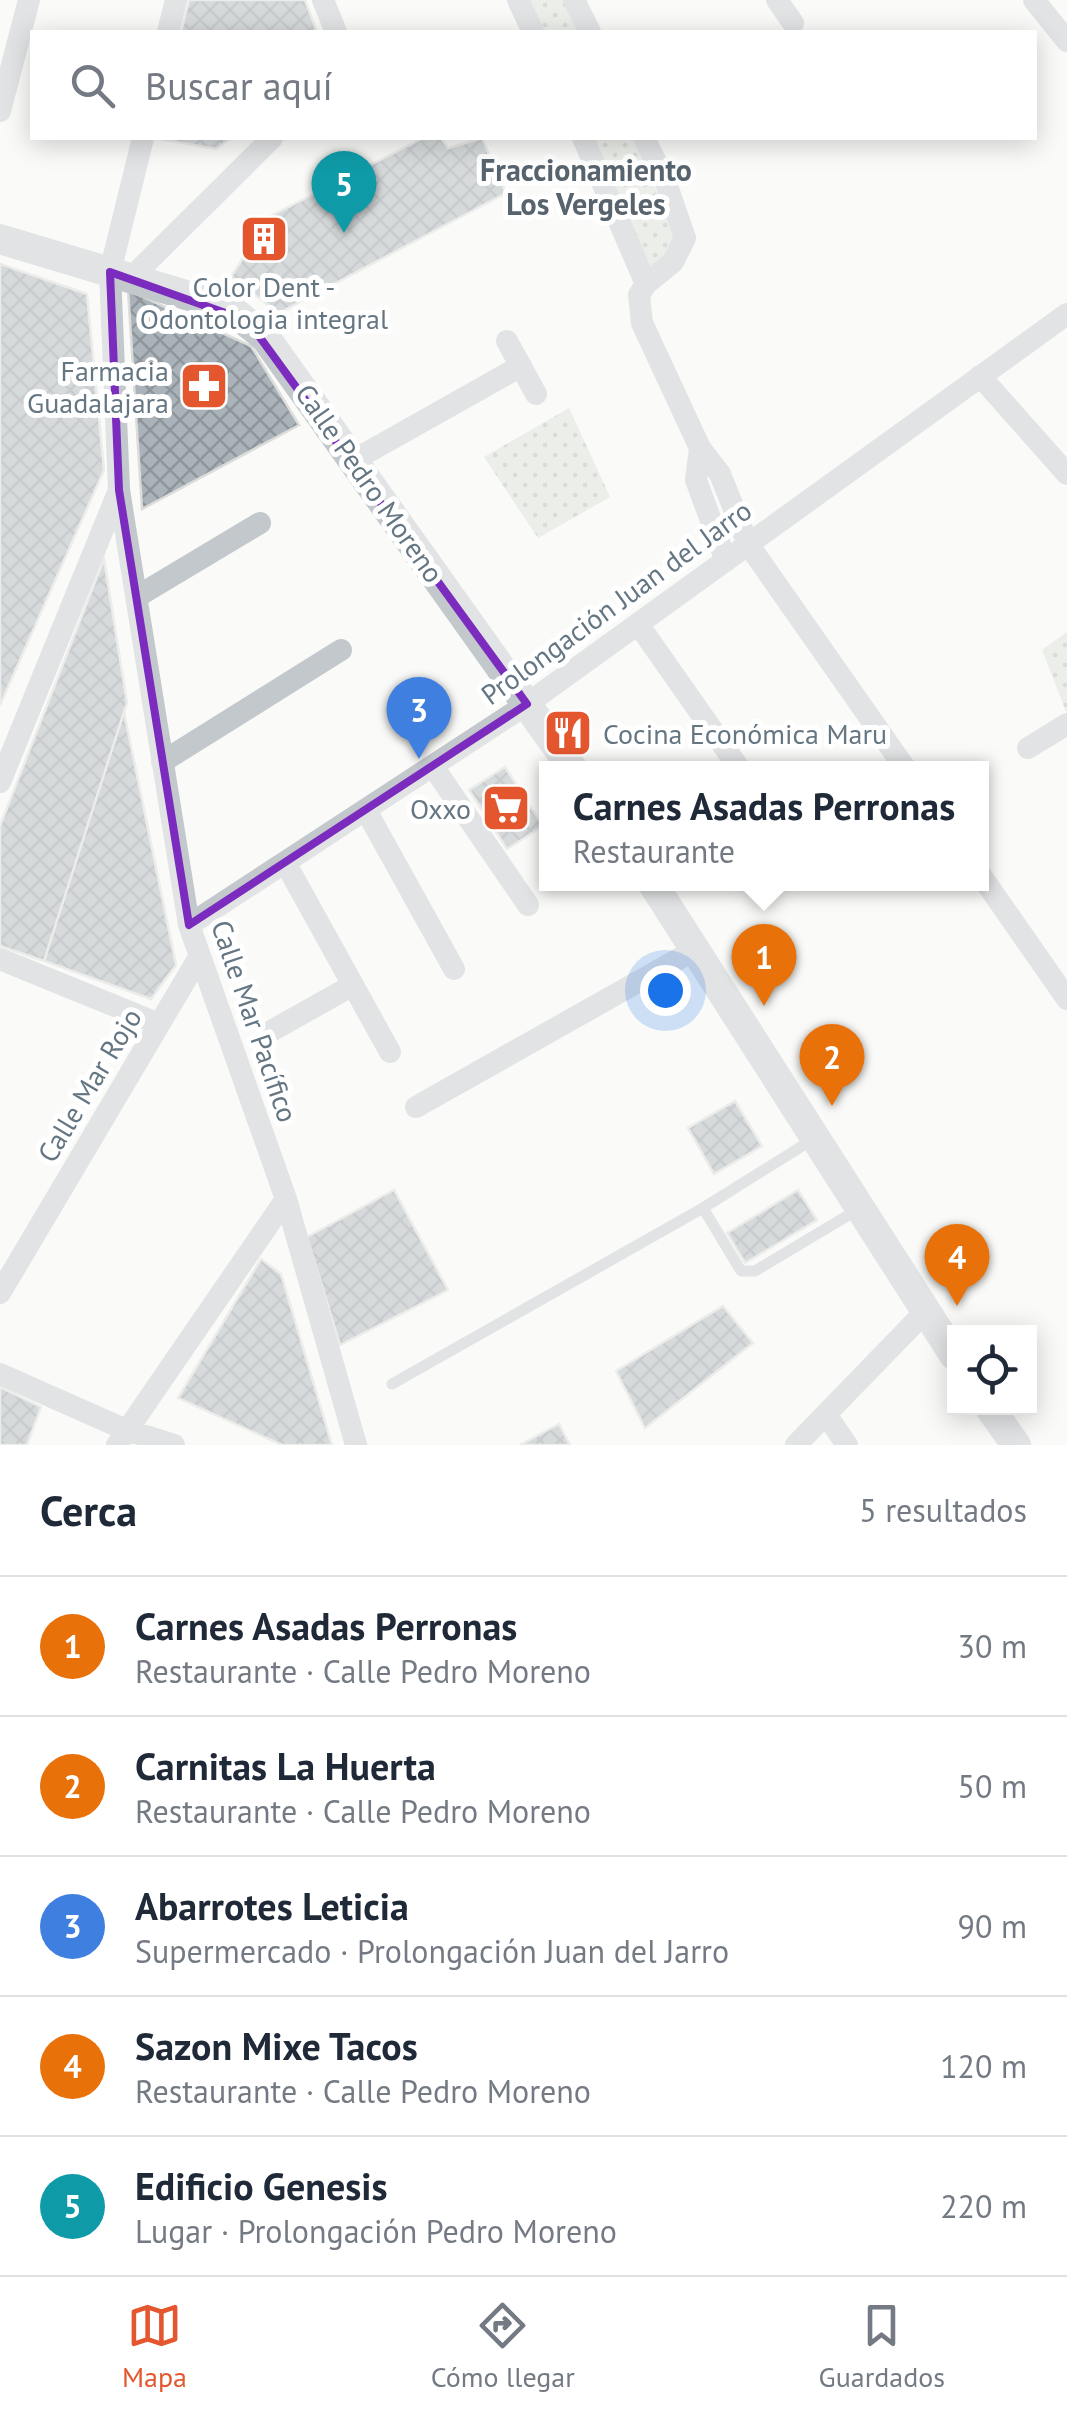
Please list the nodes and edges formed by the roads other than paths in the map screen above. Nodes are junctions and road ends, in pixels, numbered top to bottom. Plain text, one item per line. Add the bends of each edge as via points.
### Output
1 (29, 0) edge
2 (176, 0) edge
3 (323, 0) edge
4 (518, 0) edge
5 (574, 0) edge
6 (777, 0) edge
7 (1034, 0) edge
8 (794, 22) dead end
9 (168, 30) edge
10 (335, 30) edge
11 (532, 30) edge
12 (589, 30) edge
13 (1067, 41) edge
14 (0, 110) edge
15 (143, 140) edge
16 (270, 140) edge
17 (584, 140) edge
18 (645, 140) edge
19 (0, 239) edge
20 (121, 274) junction
21 (646, 284) junction
22 (1067, 314) edge
23 (507, 341) dead end
24 (520, 366) junction
25 (980, 376) junction
26 (536, 394) dead end
27 (700, 448) junction
28 (354, 460) junction
29 (1067, 474) edge
30 (118, 490) junction
31 (260, 523) dead end
32 (748, 544) junction
33 (726, 561) junction
34 (138, 596) junction
35 (638, 624) junction
36 (341, 650) dead end
37 (527, 704) junction
38 (1067, 724) edge
39 (1028, 748) dead end
40 (4, 756) edge
41 (567, 761) edge
42 (735, 761) edge
43 (900, 761) edge
44 (162, 762) junction
45 (434, 768) junction
46 (0, 782) edge
47 (367, 812) junction
48 (286, 864) junction
49 (989, 887) edge
50 (657, 891) edge
51 (528, 904) dead end
52 (189, 924) junction
53 (698, 948) junction
54 (0, 959) edge
55 (198, 959) junction
56 (454, 969) dead end
57 (353, 985) junction
58 (1067, 999) edge
59 (160, 1024) junction
60 (272, 1030) dead end
61 (390, 1052) dead end
62 (416, 1106) dead end
63 (816, 1138) junction
64 (286, 1199) junction
65 (703, 1208) junction
66 (859, 1209) junction
67 (0, 1293) edge
68 (925, 1312) junction
69 (947, 1345) edge
70 (0, 1374) edge
71 (392, 1384) dead end
72 (995, 1415) edge
73 (828, 1416) junction
74 (121, 1437) edge
75 (174, 1445) edge
76 (356, 1445) edge
77 (796, 1445) edge
78 (848, 1445) edge
79 (1016, 1445) edge

1 - 14 street
2 - 9 street
3 - 10 street
4 - 11 street
5 - 12 street
6 - 8 street
7 - 13 street
15 - 20 street, Calle Mar Pacífico
16 - 20 street
17 - 21 street
18 - 21 street via 685,238 673,262
19 - 20 street, Calle Pedro Moreno
20 - 28 street, Calle Pedro Moreno via 229,308 248,322
20 - 30 street, Calle Mar Pacífico
21 - 27 street via 639,296 642,323
22 - 25 street, Prolongación Juan del Jarro
23 - 24 street
24 - 26 street
24 - 28 street
25 - 29 street
25 - 32 street, Prolongación Juan del Jarro
27 - 32 street via 720,474
27 - 33 street via 696,480
28 - 37 street, Calle Pedro Moreno
30 - 34 street, Calle Mar Pacífico
30 - 40 street
31 - 34 street
32 - 33 street, Prolongación Juan del Jarro
32 - 43 street
33 - 35 street, Prolongación Juan del Jarro
34 - 44 street, Calle Mar Pacífico
35 - 37 street, Prolongación Juan del Jarro
35 - 42 street
36 - 44 street
37 - 41 street, Calle Pedro Moreno
37 - 45 street, Prolongación Juan del Jarro
38 - 39 street
40 - 46 street
44 - 52 street, Calle Mar Pacífico
45 - 47 street, Prolongación Juan del Jarro
45 - 51 street
47 - 48 street, Prolongación Juan del Jarro
47 - 56 street
48 - 52 street, Prolongación Juan del Jarro
48 - 57 street
49 - 58 street
50 - 53 street
52 - 55 street, Calle Mar Pacífico
53 - 62 street
53 - 63 street
54 - 59 street
55 - 59 street, Calle Mar Rojo
55 - 64 street, Calle Mar Pacífico
57 - 60 street
57 - 61 street
59 - 67 street, Calle Mar Rojo
63 - 65 lane
63 - 66 street
64 - 74 street
64 - 76 street, Calle Mar Pacífico
65 - 66 lane via 741,1271 755,1271
65 - 71 lane
66 - 68 street
68 - 69 street
68 - 73 street
70 - 74 street
72 - 79 street
73 - 77 street
73 - 78 street
74 - 75 street

